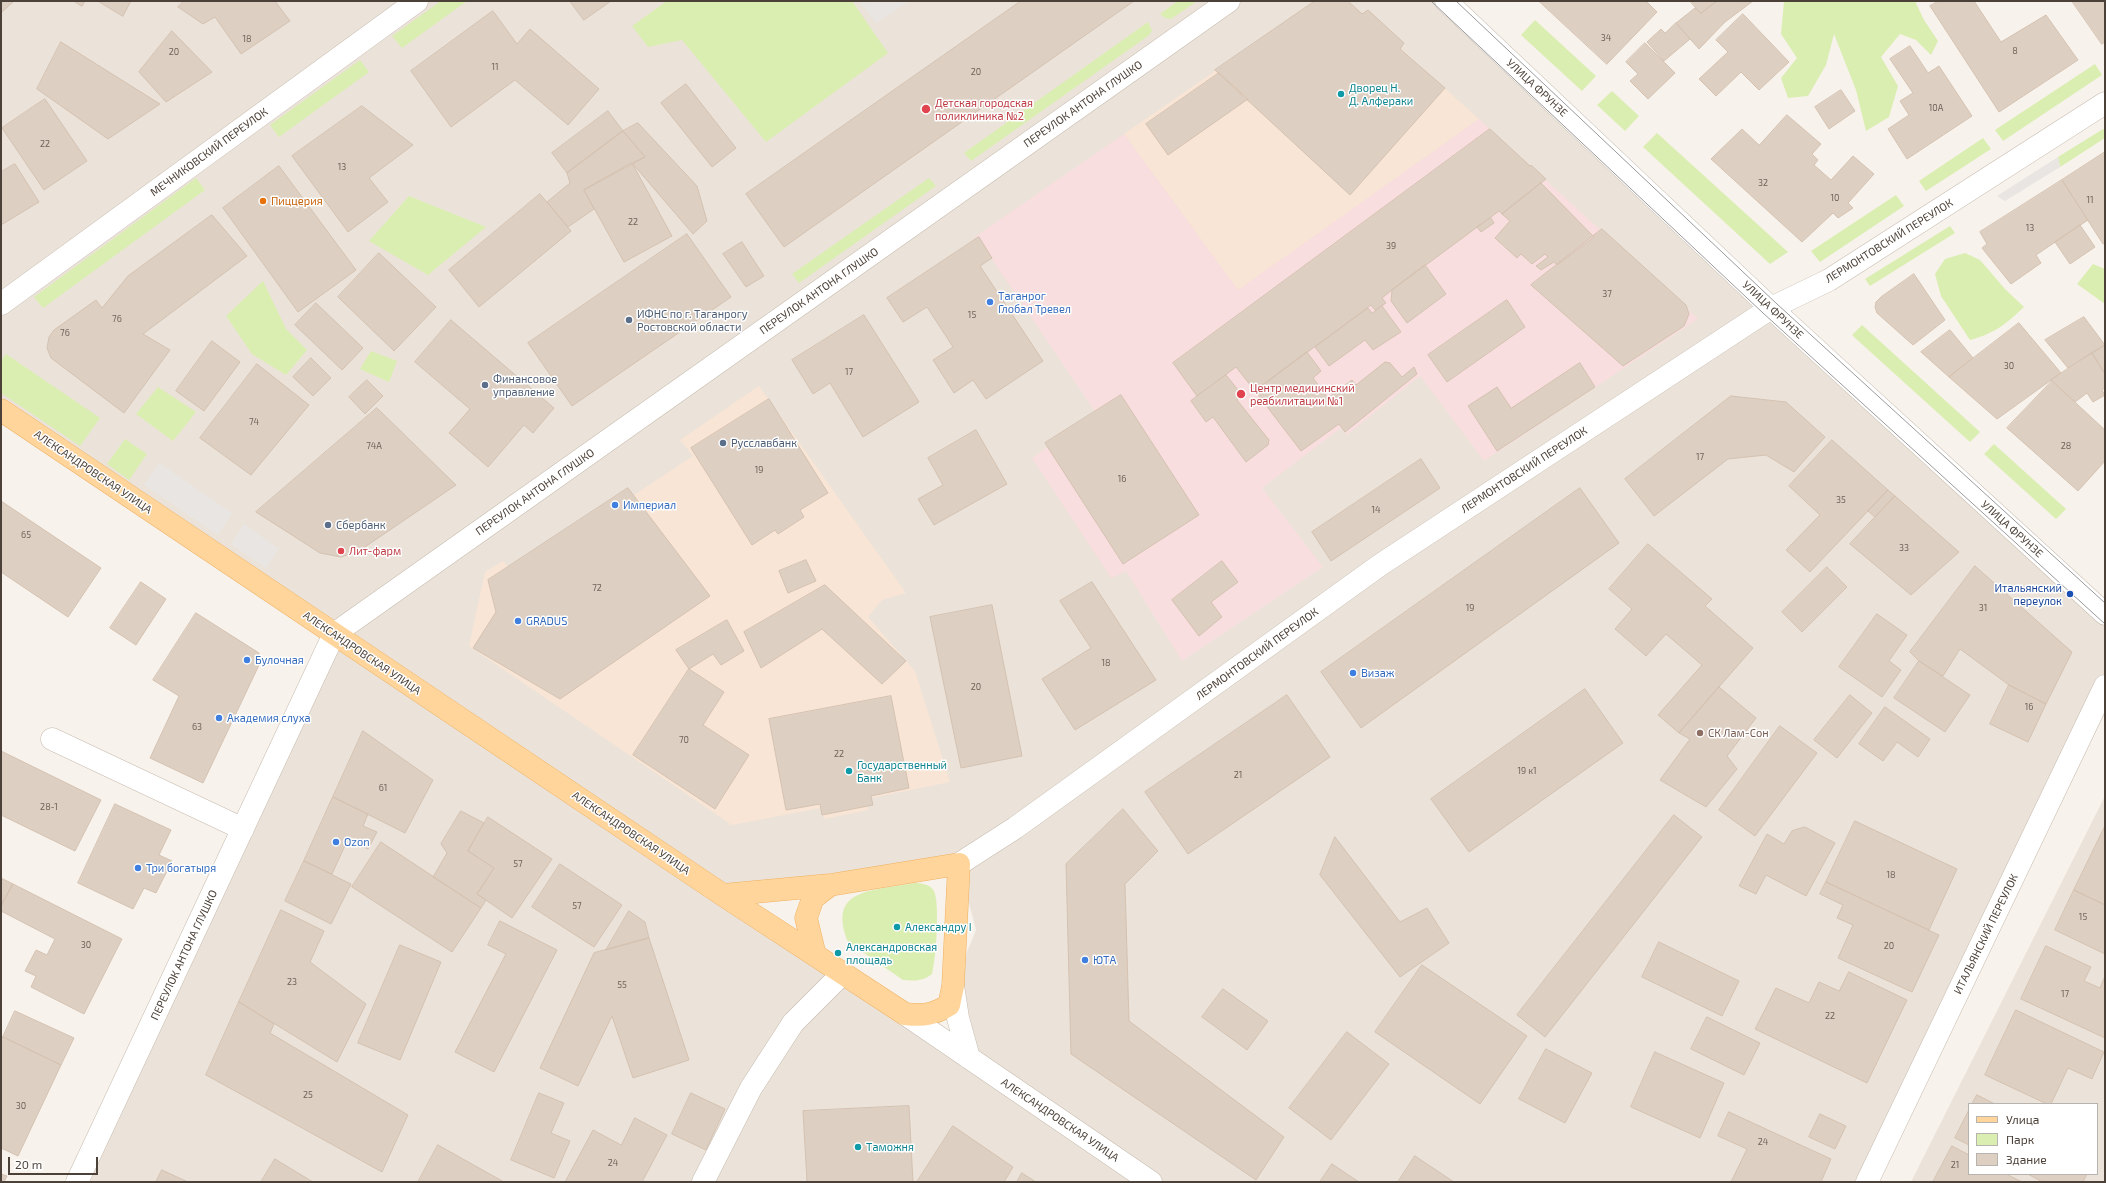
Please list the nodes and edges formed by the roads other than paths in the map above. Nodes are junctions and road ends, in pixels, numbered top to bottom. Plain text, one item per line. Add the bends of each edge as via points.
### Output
1 (417, 1) edge
2 (1229, 1) edge
3 (1446, 1) edge
4 (2105, 103) edge
5 (1, 304) edge
6 (1770, 308) junction
7 (1, 410) edge
8 (2105, 614) edge
9 (334, 634) junction
10 (2105, 686) edge
11 (52, 739) dead end
12 (243, 829) junction
13 (959, 864) junction
14 (830, 885) junction
15 (723, 895) junction
16 (815, 956) junction
17 (843, 973) junction
18 (953, 986) junction
19 (905, 1014) junction
20 (969, 1058) junction
21 (77, 1182) edge
22 (703, 1182) edge
23 (1151, 1182) edge
24 (1867, 1182) edge

1 - 5 street, МЕЧНИКОВСКИЙ ПЕРЕУЛОК
2 - 9 street, ПЕРЕУЛОК АНТОНА ГЛУШКО
3 - 6 street, УЛИЦА ФРУНЗЕ
4 - 6 street, ЛЕРМОНТОВСКИЙ ПЕРЕУЛОК via 1830,280
6 - 8 street, УЛИЦА ФРУНЗЕ
6 - 13 street, ЛЕРМОНТОВСКИЙ ПЕРЕУЛОК via 1380,565 1015,828
7 - 9 main road, АЛЕКСАНДРОВСКАЯ УЛИЦА
9 - 12 street, ПЕРЕУЛОК АНТОНА ГЛУШКО
9 - 15 main road, АЛЕКСАНДРОВСКАЯ УЛИЦА
10 - 24 street, ИТАЛЬЯНСКИЙ ПЕРЕУЛОК
11 - 12 street
12 - 21 street, ПЕРЕУЛОК АНТОНА ГЛУШКО
13 - 14 main road
13 - 18 main road
14 - 15 main road
14 - 16 main road via 813,898 806,918
15 - 16 main road, АЛЕКСАНДРОВСКАЯ УЛИЦА
16 - 17 main road
17 - 19 main road
17 - 22 street via 793,1023 751,1088
18 - 19 main road via 949,1005 938,1012
18 - 20 street via 958,1018
19 - 20 street, АЛЕКСАНДРОВСКАЯ УЛИЦА
20 - 23 street, АЛЕКСАНДРОВСКАЯ УЛИЦА

